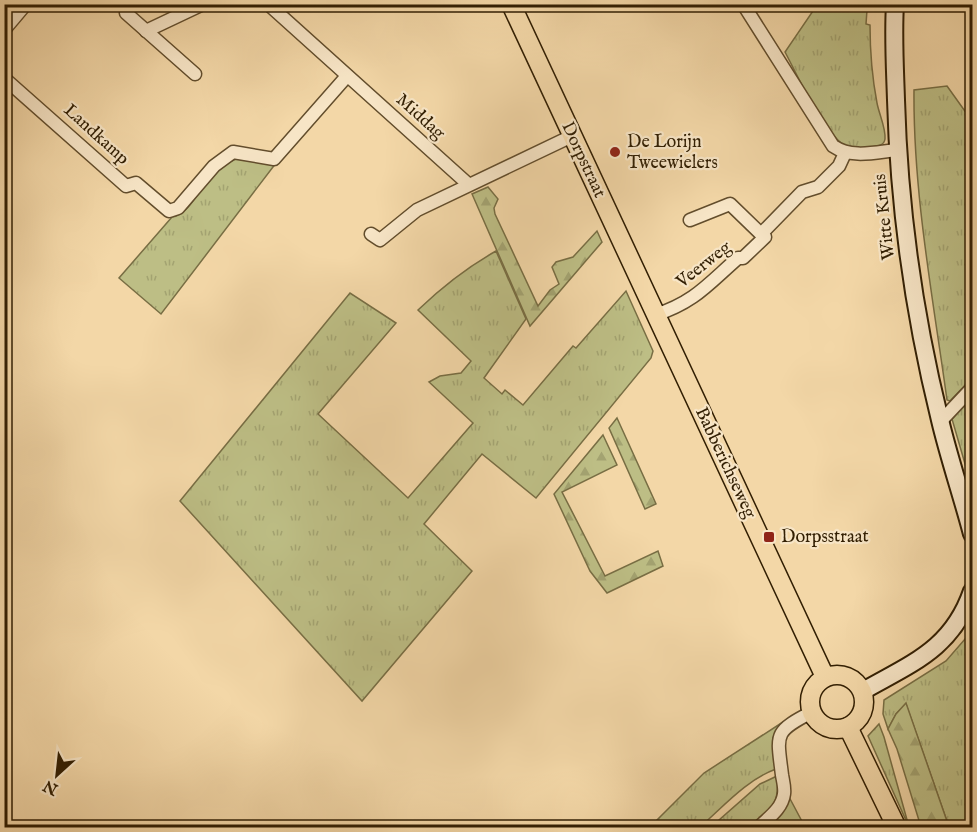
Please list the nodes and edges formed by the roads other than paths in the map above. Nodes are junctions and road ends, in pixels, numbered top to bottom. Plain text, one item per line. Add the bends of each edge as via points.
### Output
1 (26, 4) edge
2 (203, 4) edge
3 (268, 4) edge
4 (511, 4) edge
5 (742, 4) edge
6 (895, 4) edge
7 (126, 13) dead end
8 (4, 30) edge
9 (146, 31) junction
10 (195, 74) dead end
11 (347, 76) junction
12 (4, 78) edge
13 (572, 136) junction
14 (897, 150) junction
15 (845, 153) junction
16 (468, 184) junction
17 (690, 220) dead end
18 (371, 234) dead end
19 (761, 234) junction
20 (655, 315) junction
21 (972, 388) edge
22 (940, 422) junction
23 (972, 534) edge
24 (972, 591) edge
25 (825, 677) junction
26 (863, 691) junction
27 (812, 712) junction
28 (849, 727) junction
29 (758, 828) edge
30 (897, 828) edge

1 - 8 street
2 - 9 street
3 - 11 street, Middag
4 - 13 main road, Dorpstraat
5 - 15 street via 833,146
6 - 14 main road, Witte Kruis
7 - 9 street
9 - 10 street
11 - 12 street, Landkamp via 274,159 233,152 214,166 178,208 169,210 136,183 126,186
11 - 16 street, Middag
13 - 16 street
13 - 20 main road, Dorpstraat
14 - 15 street
14 - 22 main road, Witte Kruis via 905,242
15 - 19 street, Veerweg via 839,166 818,187 802,192
16 - 18 street via 417,210 380,240
17 - 19 street via 730,204
19 - 20 street, Veerweg via 765,237 700,293
20 - 25 main road, Babberichseweg
21 - 22 street
22 - 23 main road, Witte Kruis
24 - 26 main road via 966,611 953,631 934,649
25 - 26 main road via 847,676
25 - 27 main road via 812,692
26 - 28 main road via 863,712
27 - 28 main road via 827,727
27 - 29 street via 781,732 778,751 784,795 778,808
28 - 30 main road

